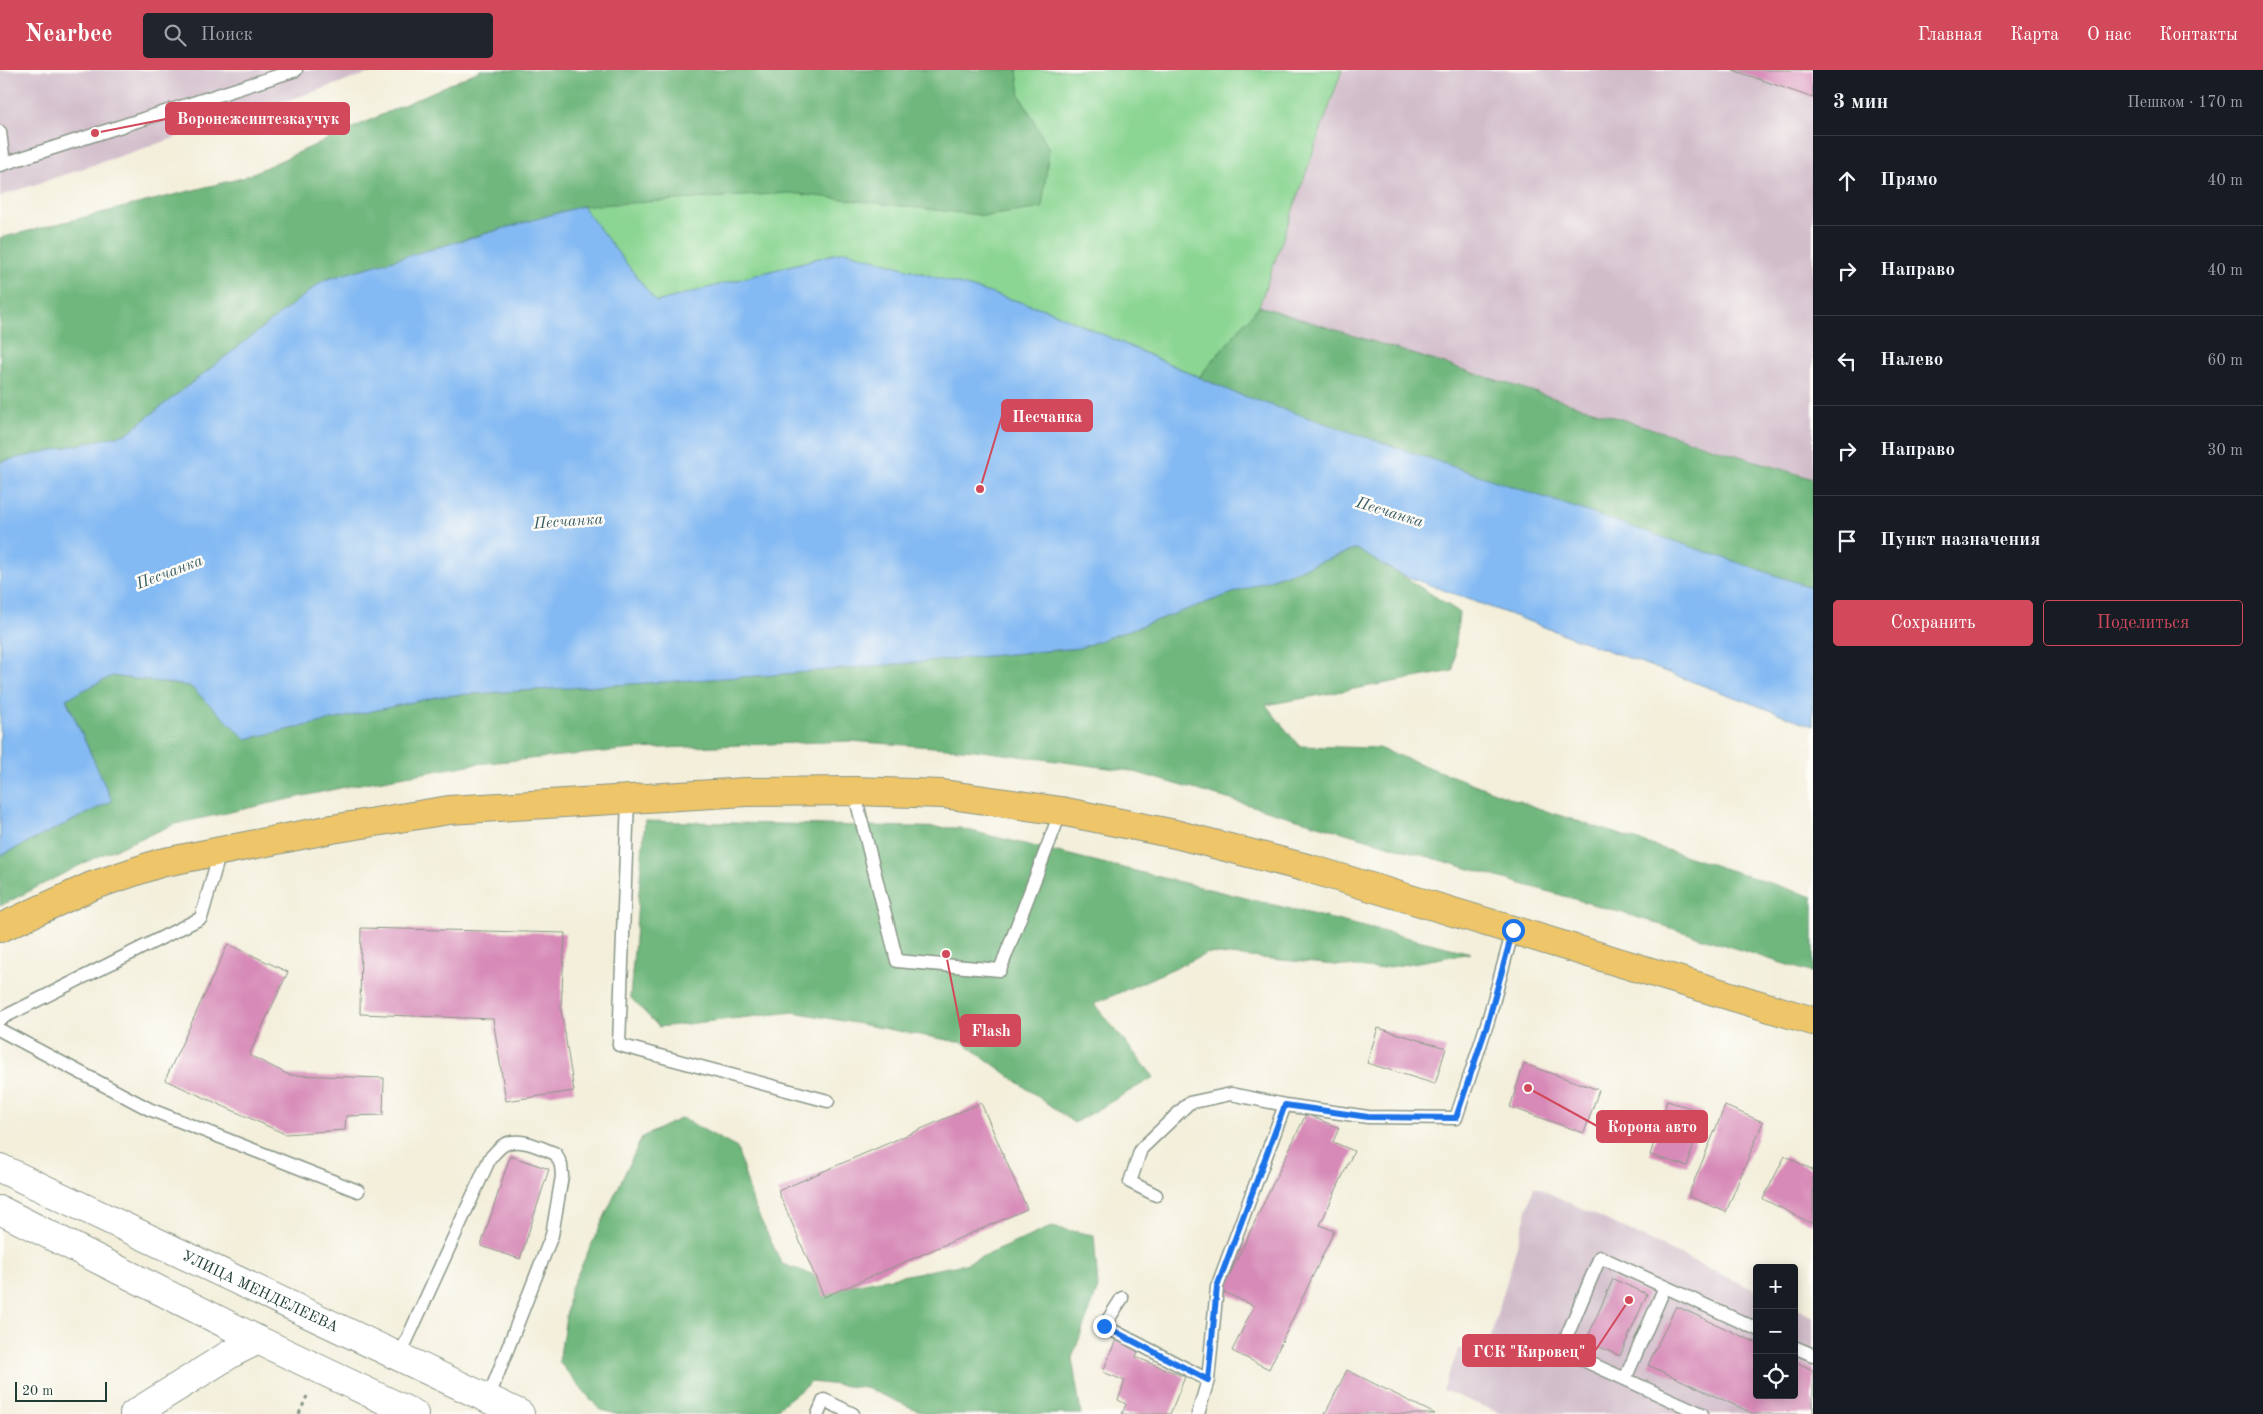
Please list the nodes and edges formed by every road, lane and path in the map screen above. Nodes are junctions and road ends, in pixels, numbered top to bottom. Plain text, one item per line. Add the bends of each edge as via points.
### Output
1 (296, 70) edge
2 (0, 132) edge
3 (2, 164) edge
4 (854, 791) junction
5 (628, 799) junction
6 (1061, 810) junction
7 (220, 852) junction
8 (0, 928) edge
9 (1513, 930) junction
10 (0, 1019) edge
11 (1813, 1021) edge
12 (0, 1030) edge
13 (828, 1101) dead end
14 (1285, 1105) junction
15 (0, 1168) edge
16 (358, 1191) dead end
17 (1156, 1194) dead end
18 (0, 1210) edge
19 (1665, 1288) junction
20 (1122, 1298) dead end
21 (1753, 1328) edge
22 (258, 1340) junction
23 (1798, 1349) edge
24 (1813, 1355) edge
25 (399, 1357) junction
26 (1625, 1378) junction
27 (1208, 1380) junction
28 (311, 1389) dead end
29 (488, 1399) junction
30 (134, 1414) edge
31 (299, 1414) edge
32 (414, 1414) edge
33 (520, 1414) edge
34 (818, 1414) edge
35 (853, 1414) edge
36 (1198, 1414) edge
37 (1702, 1414) edge

1 - 3 lane
2 - 3 lane
4 - 5 highway via 746,792
4 - 6 highway via 943,794
4 - 6 lane via 898,961 907,962 1000,970
5 - 7 highway via 449,810
5 - 13 lane via 619,1045
6 - 9 highway via 1175,834 1311,869
7 - 8 highway via 160,864 92,886
7 - 10 lane via 200,918
9 - 11 highway
9 - 14 lane via 1488,1022 1456,1118 1368,1117
12 - 16 lane via 149,1109
14 - 17 lane via 1231,1094 1189,1103 1141,1149 1130,1182
14 - 27 lane via 1217,1287
15 - 25 street, УЛИЦА МЕНДЕЛЕЕВА
18 - 22 street
19 - 21 lane
19 - 26 lane
19 - 26 lane via 1600,1257 1561,1350
20 - 27 lane via 1104,1326
22 - 30 street
22 - 32 street
23 - 24 lane
25 - 29 street, УЛИЦА МЕНДЕЛЕЕВА
25 - 29 lane via 490,1158 503,1145 518,1142 556,1154 562,1176 552,1235
26 - 37 lane
27 - 36 lane
28 - 31 path
29 - 33 street, УЛИЦА МЕНДЕЛЕЕВА
34 - 35 lane via 824,1400

